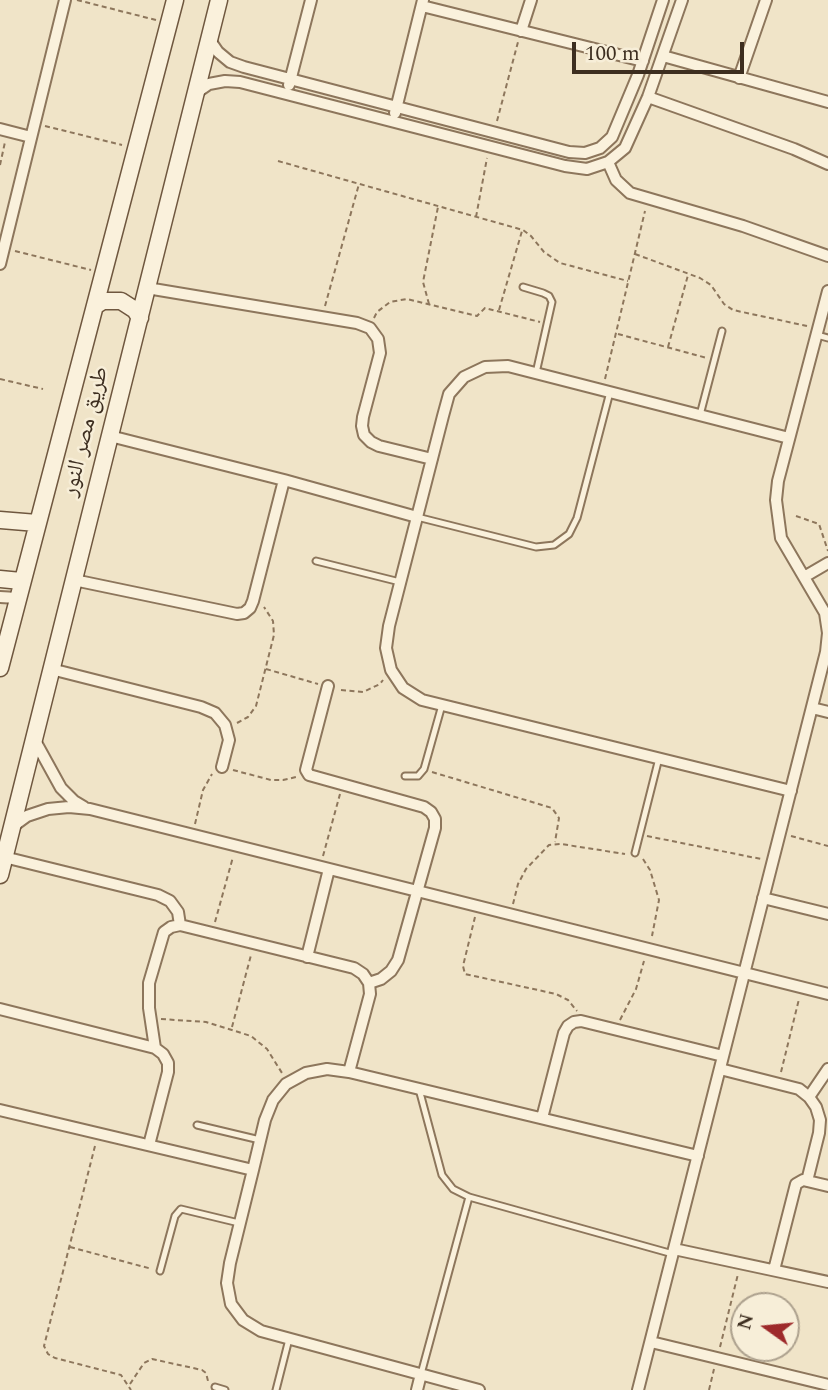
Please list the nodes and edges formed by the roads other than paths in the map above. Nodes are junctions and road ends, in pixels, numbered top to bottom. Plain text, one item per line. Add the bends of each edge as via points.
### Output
1 (65, 0) edge
2 (175, 0) edge
3 (219, 0) edge
4 (311, 0) edge
5 (531, 0) edge
6 (663, 0) edge
7 (682, 0) edge
8 (765, 0) edge
9 (423, 3) edge
10 (521, 31) junction
11 (209, 38) junction
12 (663, 56) junction
13 (643, 61) junction
14 (739, 78) junction
15 (291, 79) junction
16 (196, 93) junction
17 (287, 94) junction
18 (648, 97) junction
19 (828, 102) edge
20 (397, 107) junction
21 (393, 122) junction
22 (4, 130) edge
23 (31, 137) junction
24 (608, 162) junction
25 (828, 164) edge
26 (5, 220) edge
27 (828, 256) edge
28 (0, 264) edge
29 (523, 287) dead end
30 (147, 288) junction
31 (828, 292) edge
32 (95, 306) junction
33 (140, 318) junction
34 (722, 331) dead end
35 (821, 334) edge
36 (536, 373) junction
37 (606, 391) junction
38 (700, 415) junction
39 (110, 436) junction
40 (789, 438) junction
41 (432, 459) junction
42 (284, 480) junction
43 (417, 517) junction
44 (3, 518) edge
45 (37, 523) junction
46 (316, 561) dead end
47 (828, 563) edge
48 (804, 577) junction
49 (0, 579) edge
50 (74, 580) junction
51 (21, 581) junction
52 (400, 582) junction
53 (0, 597) edge
54 (17, 598) junction
55 (0, 668) edge
56 (51, 669) junction
57 (328, 686) dead end
58 (442, 705) junction
59 (812, 708) junction
60 (828, 712) edge
61 (34, 739) junction
62 (659, 758) junction
63 (222, 767) road end
64 (405, 776) dead end
65 (791, 791) junction
66 (90, 810) junction
67 (12, 827) junction
68 (635, 853) road end
69 (4, 857) junction
70 (325, 868) junction
71 (0, 875) edge
72 (418, 892) junction
73 (764, 898) junction
74 (828, 914) edge
75 (180, 925) junction
76 (307, 957) junction
77 (744, 973) junction
78 (369, 983) junction
79 (828, 994) edge
80 (0, 1009) edge
81 (155, 1048) junction
82 (723, 1056) junction
83 (720, 1069) junction
84 (828, 1069) edge
85 (349, 1072) junction
86 (419, 1089) junction
87 (809, 1097) junction
88 (0, 1110) edge
89 (542, 1118) junction
90 (197, 1125) dead end
91 (260, 1140) junction
92 (149, 1145) junction
93 (698, 1156) junction
94 (253, 1170) junction
95 (807, 1181) junction
96 (828, 1186) edge
97 (469, 1197) junction
98 (240, 1223) junction
99 (674, 1251) junction
100 (774, 1270) junction
101 (160, 1272) road end
102 (828, 1282) edge
103 (289, 1339) junction
104 (651, 1342) junction
105 (421, 1374) junction
106 (828, 1385) edge
107 (215, 1387) dead end
108 (225, 1390) edge
109 (276, 1390) edge
110 (417, 1390) edge
111 (479, 1390) edge
112 (638, 1390) edge

1 - 23 street
2 - 32 street, طريق مصر النور
3 - 11 street, طريق مصر النور
4 - 15 street
5 - 10 street
6 - 13 street
7 - 12 street
8 - 14 street
9 - 10 street
9 - 20 street
10 - 13 street
11 - 15 street via 230,62
11 - 16 street, طريق مصر النور
12 - 14 street
12 - 18 street
13 - 20 street via 612,137 585,153
14 - 19 street
15 - 17 street
15 - 20 street
16 - 17 street via 225,81
16 - 30 street, طريق مصر النور
17 - 21 street
18 - 24 street via 625,148
18 - 25 street
20 - 21 street
21 - 24 street via 565,166 587,169
22 - 23 street
23 - 26 street
24 - 27 street via 616,180 630,193
26 - 28 street
29 - 36 lane via 549,296 552,302
30 - 33 street, طريق مصر النور
30 - 41 street via 370,328 380,353 363,417 364,435 379,446
31 - 35 street
32 - 33 street via 121,300
32 - 45 street, طريق مصر النور
33 - 39 street, طريق مصر النور
34 - 38 lane
35 - 40 street
36 - 37 street
36 - 41 street via 508,366 485,367 464,377 449,394
37 - 38 street
37 - 43 lane via 577,518 569,534 554,545 536,547
38 - 40 street
39 - 42 street
39 - 50 street, طريق مصر النور
40 - 48 street via 778,481 777,519 781,538
41 - 43 street
42 - 43 street
42 - 50 street via 253,601 244,612
43 - 52 street
44 - 45 street
45 - 51 street, طريق مصر النور
46 - 52 lane
47 - 48 street
48 - 59 street via 825,613 828,633
49 - 51 street
50 - 56 street, طريق مصر النور
51 - 54 street, طريق مصر النور
52 - 58 street via 386,648 391,670 403,688
53 - 54 street
54 - 55 street, طريق مصر النور
56 - 61 street, طريق مصر النور
56 - 63 street via 215,713 229,740
57 - 72 street via 306,770 314,777 431,812 435,828
58 - 62 street
58 - 64 lane via 424,769 418,776
59 - 60 street
59 - 65 street
61 - 66 street via 61,788
61 - 67 street, طريق مصر النور
62 - 65 street
62 - 68 lane
65 - 73 street
66 - 67 street via 47,809
66 - 70 street
67 - 69 street, طريق مصر النور
69 - 71 street, طريق مصر النور
69 - 75 street via 158,895 170,901
70 - 72 street
70 - 76 street
72 - 77 street
72 - 78 street via 398,960 381,979
73 - 74 street
73 - 77 street
75 - 76 street
75 - 81 street via 164,932 149,984
76 - 78 street via 354,968
77 - 79 street
77 - 82 street
78 - 85 street
80 - 81 street
81 - 92 street via 163,1054 168,1072
82 - 83 street
82 - 89 street via 574,1022 564,1033
83 - 87 street via 799,1089
83 - 93 street
84 - 87 street
85 - 86 street
85 - 91 street via 327,1069 286,1084 273,1100
86 - 89 street
86 - 97 lane via 442,1175 453,1189
87 - 95 street via 820,1119
88 - 92 street
89 - 93 street
90 - 91 lane
91 - 94 street
92 - 94 street
93 - 99 street
94 - 98 street
95 - 96 street
95 - 100 street via 799,1181 794,1188
97 - 99 lane
97 - 105 lane
98 - 101 lane via 181,1209
98 - 103 street via 226,1283 231,1304 243,1320 261,1331
99 - 100 street
99 - 104 street
100 - 102 street
103 - 105 street
103 - 109 lane
104 - 106 street
104 - 112 street
105 - 110 street
105 - 111 street
107 - 108 lane

